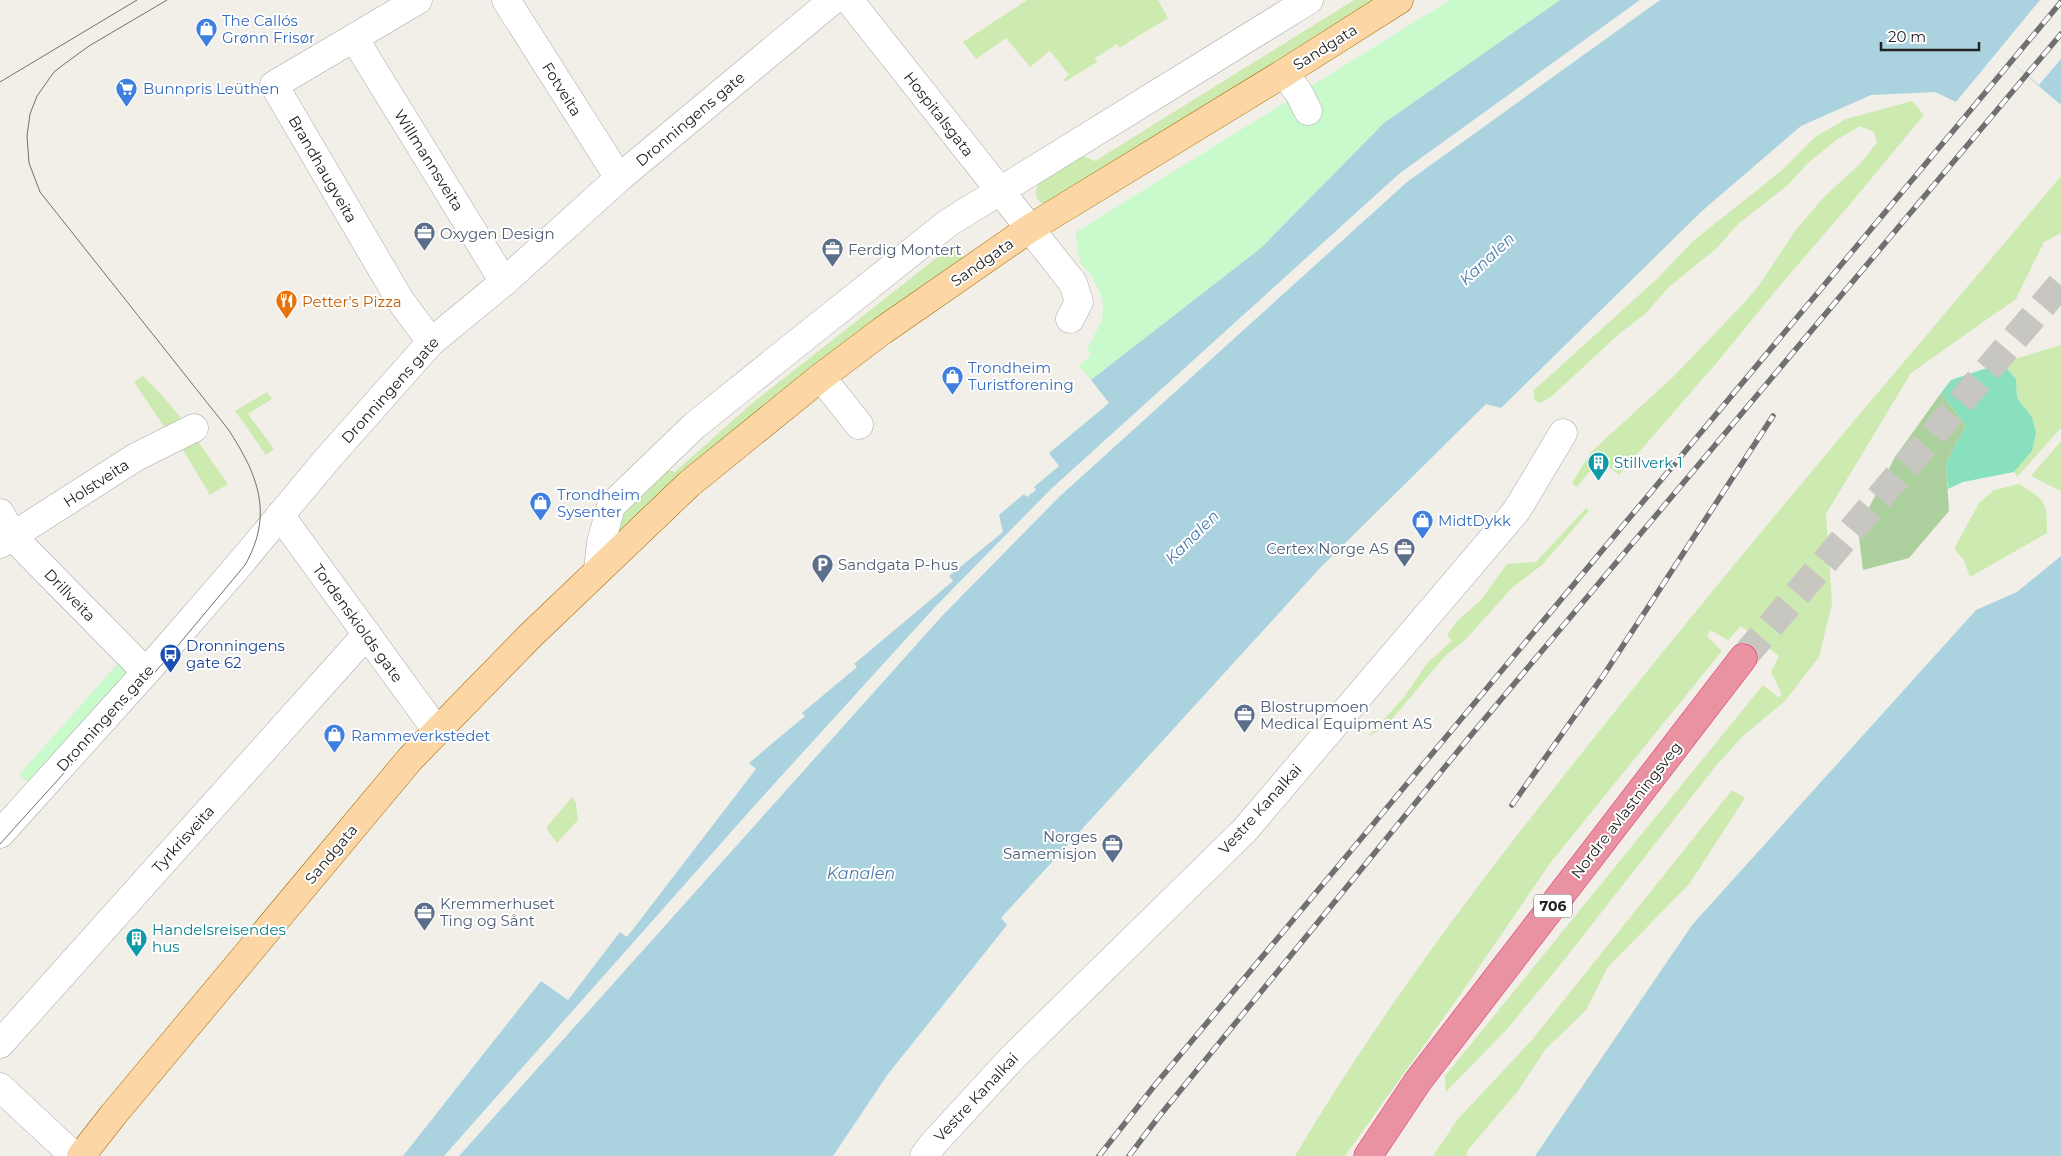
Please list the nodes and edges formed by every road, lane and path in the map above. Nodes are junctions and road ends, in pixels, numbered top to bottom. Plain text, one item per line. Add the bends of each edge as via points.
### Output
1 (418, 0) edge
2 (506, 0) edge
3 (833, 0) edge
4 (849, 0) edge
5 (1308, 0) edge
6 (1398, 0) edge
7 (354, 38) junction
8 (1284, 73) junction
9 (1308, 111) dead end
10 (620, 178) junction
11 (999, 190) junction
12 (1029, 229) junction
13 (504, 282) junction
14 (1070, 319) dead end
15 (431, 342) junction
16 (821, 377) junction
17 (859, 425) dead end
18 (194, 428) dead end
19 (1563, 433) dead end
20 (280, 515) junction
21 (4, 531) edge
22 (598, 569) junction
23 (367, 634) junction
24 (1743, 658) tunnel mouth
25 (146, 672) junction
26 (437, 731) junction
27 (0, 834) edge
28 (0, 1044) edge
29 (0, 1087) edge
30 (74, 1156) edge
31 (81, 1156) edge
32 (924, 1156) edge
33 (1368, 1156) edge

1 - 7 street, Brandhaugveita
2 - 10 street, Fotveita
3 - 10 street, Dronningens gate
4 - 11 street, Hospitalsgata
5 - 11 street
6 - 8 main road, Sandgata
7 - 13 street, Willmannsveita
7 - 15 street, Brandhaugveita via 274,85 400,300
8 - 9 street
8 - 12 main road, Sandgata
10 - 13 street, Dronningens gate
11 - 12 street, Hospitalsgata
11 - 22 street via 948,223 694,426 611,506
12 - 14 street, Hospitalsgata via 1073,284 1079,302
12 - 16 main road, Sandgata
13 - 15 street, Dronningens gate
15 - 20 street, Dronningens gate
16 - 17 street
16 - 22 main road, Sandgata via 689,484
18 - 21 street, Holstveita
19 - 32 street, Vestre Kanalkai via 1517,510 1244,831 1012,1057
20 - 23 street, Tordenskiolds gate
20 - 25 street, Dronningens gate
21 - 25 street, Drillveita
22 - 26 main road, Sandgata
23 - 26 street, Tordenskiolds gate
23 - 28 street, Tyrkrisveita
24 - 33 highway, Nordre avlastningsveg / 706 via 1418,1080
25 - 27 street, Dronningens gate
26 - 31 main road, Sandgata via 410,759
29 - 30 street

